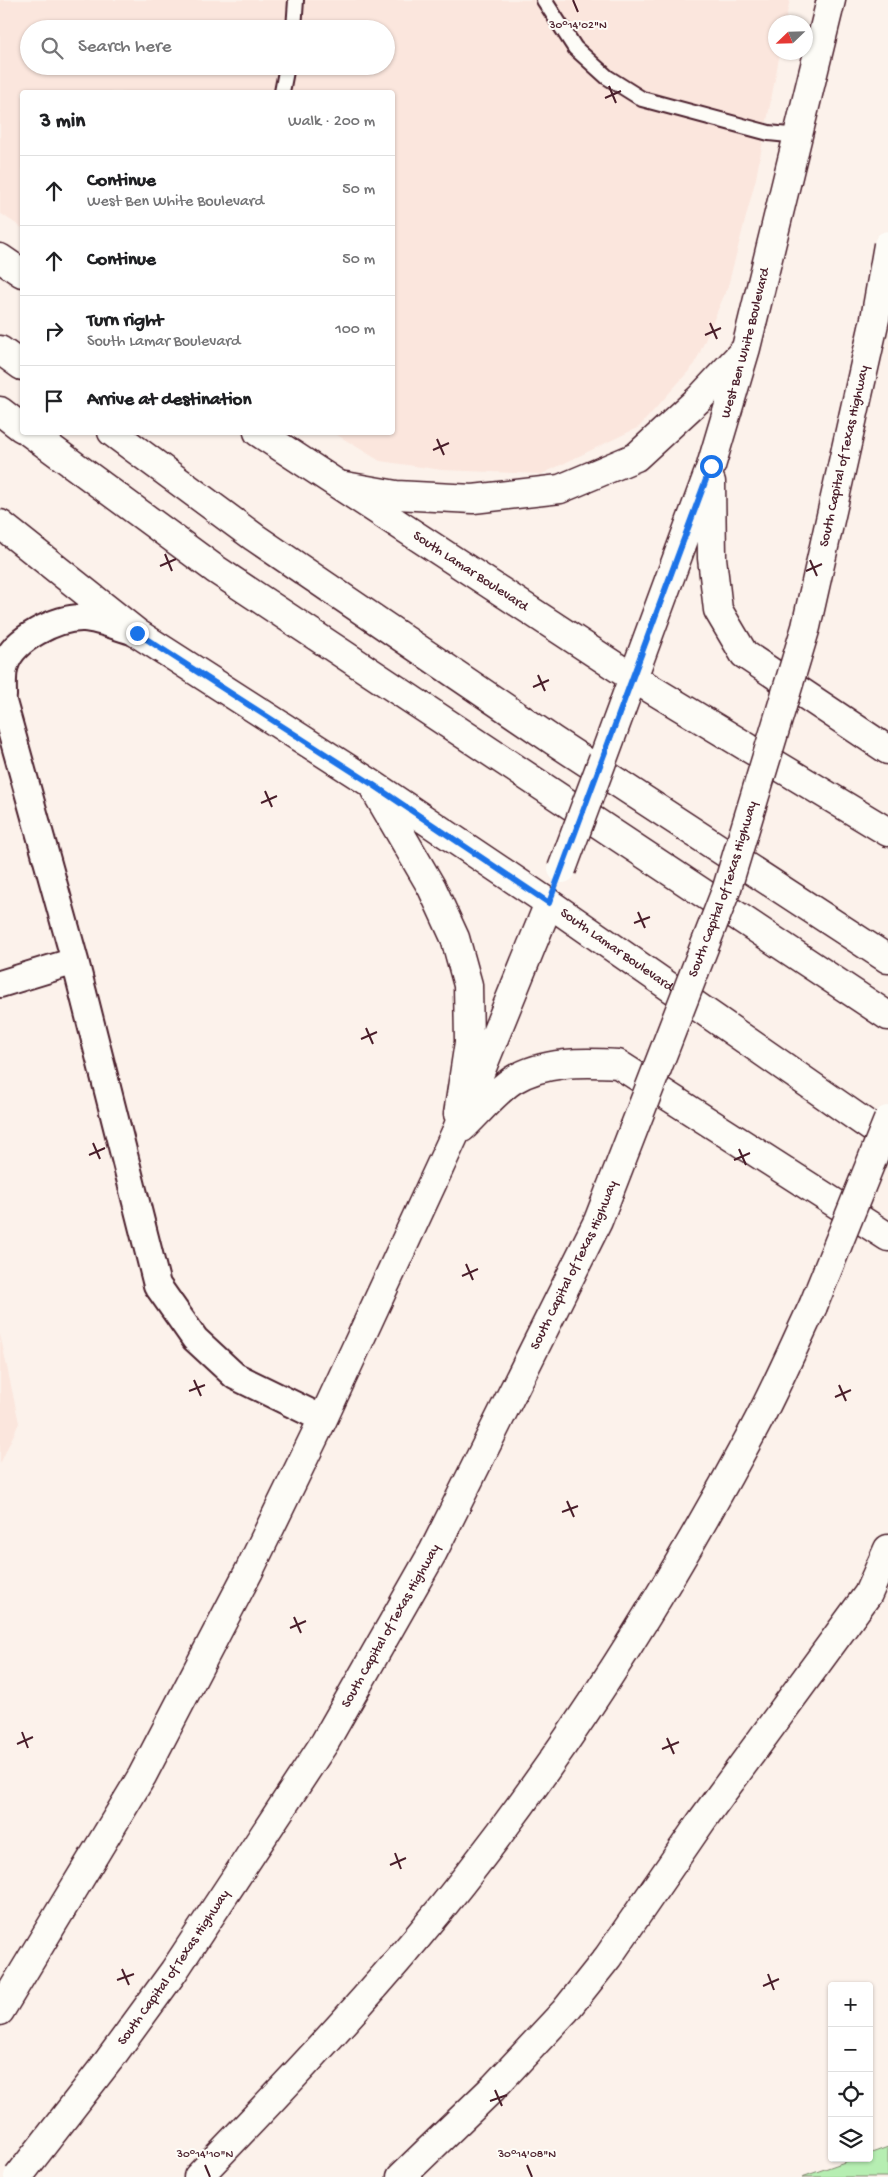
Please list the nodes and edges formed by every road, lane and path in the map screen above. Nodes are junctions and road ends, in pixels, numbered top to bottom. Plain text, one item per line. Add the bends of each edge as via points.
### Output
1 (296, 0) edge
2 (544, 0) edge
3 (831, 0) edge
4 (295, 20) edge
5 (286, 75) edge
6 (282, 90) edge
7 (798, 136) junction
8 (888, 245) edge
9 (0, 258) edge
10 (20, 272) edge
11 (746, 348) junction
12 (0, 350) edge
13 (20, 365) edge
14 (0, 411) edge
15 (20, 426) edge
16 (33, 435) edge
17 (116, 435) edge
18 (262, 435) edge
19 (711, 466) junction
20 (334, 484) junction
21 (0, 524) edge
22 (137, 633) junction
23 (633, 678) junction
24 (1, 694) edge
25 (888, 750) edge
26 (372, 784) junction
27 (888, 832) edge
28 (549, 903) junction
29 (888, 959) edge
30 (74, 961) junction
31 (0, 984) edge
32 (888, 1016) edge
33 (888, 1120) edge
34 (455, 1134) junction
35 (888, 1138) edge
36 (888, 1238) edge
37 (323, 1419) junction
38 (888, 1549) edge
39 (878, 1586) edge
40 (0, 2011) edge
41 (18, 2177) edge
42 (198, 2177) edge
43 (401, 2177) edge

1 - 4 lane
2 - 7 lane via 575,48 606,77 642,99 769,133
3 - 7 main road, West Ben White Boulevard
5 - 6 lane
7 - 11 main road, West Ben White Boulevard
8 - 41 main road, South Capital of Texas Highway, bridge via 875,319 806,627 727,888 598,1220 433,1552 325,1742 174,1971
9 - 10 main road
11 - 19 main road, West Ben White Boulevard
11 - 20 main road via 699,399 636,457 560,489 473,499 396,494
12 - 13 main road
14 - 15 main road
16 - 32 main road via 215,569
17 - 29 main road via 310,576
18 - 20 main road, South Lamar Boulevard
19 - 23 main road, West Ben White Boulevard
19 - 25 main road via 712,558 718,610 744,654
20 - 23 main road, South Lamar Boulevard
21 - 22 main road, South Lamar Boulevard
22 - 24 street via 84,618 55,622 33,634 13,651 5,666
22 - 26 main road, South Lamar Boulevard
23 - 27 main road, South Lamar Boulevard
23 - 28 main road, bridge
24 - 30 street
26 - 28 main road, South Lamar Boulevard
26 - 34 main road via 436,896 455,938 468,984 469,1042
28 - 34 main road
28 - 35 main road, South Lamar Boulevard
30 - 31 street
30 - 37 street via 157,1286 195,1339 235,1376
33 - 42 main road, bridge via 813,1306 756,1424 702,1524 643,1622 564,1743 417,1938
34 - 36 main road via 513,1080 548,1066 582,1062 618,1064
34 - 37 main road
37 - 40 main road via 249,1571 142,1776
38 - 39 main road
39 - 43 main road via 703,1820 608,1958 565,2011 493,2088

